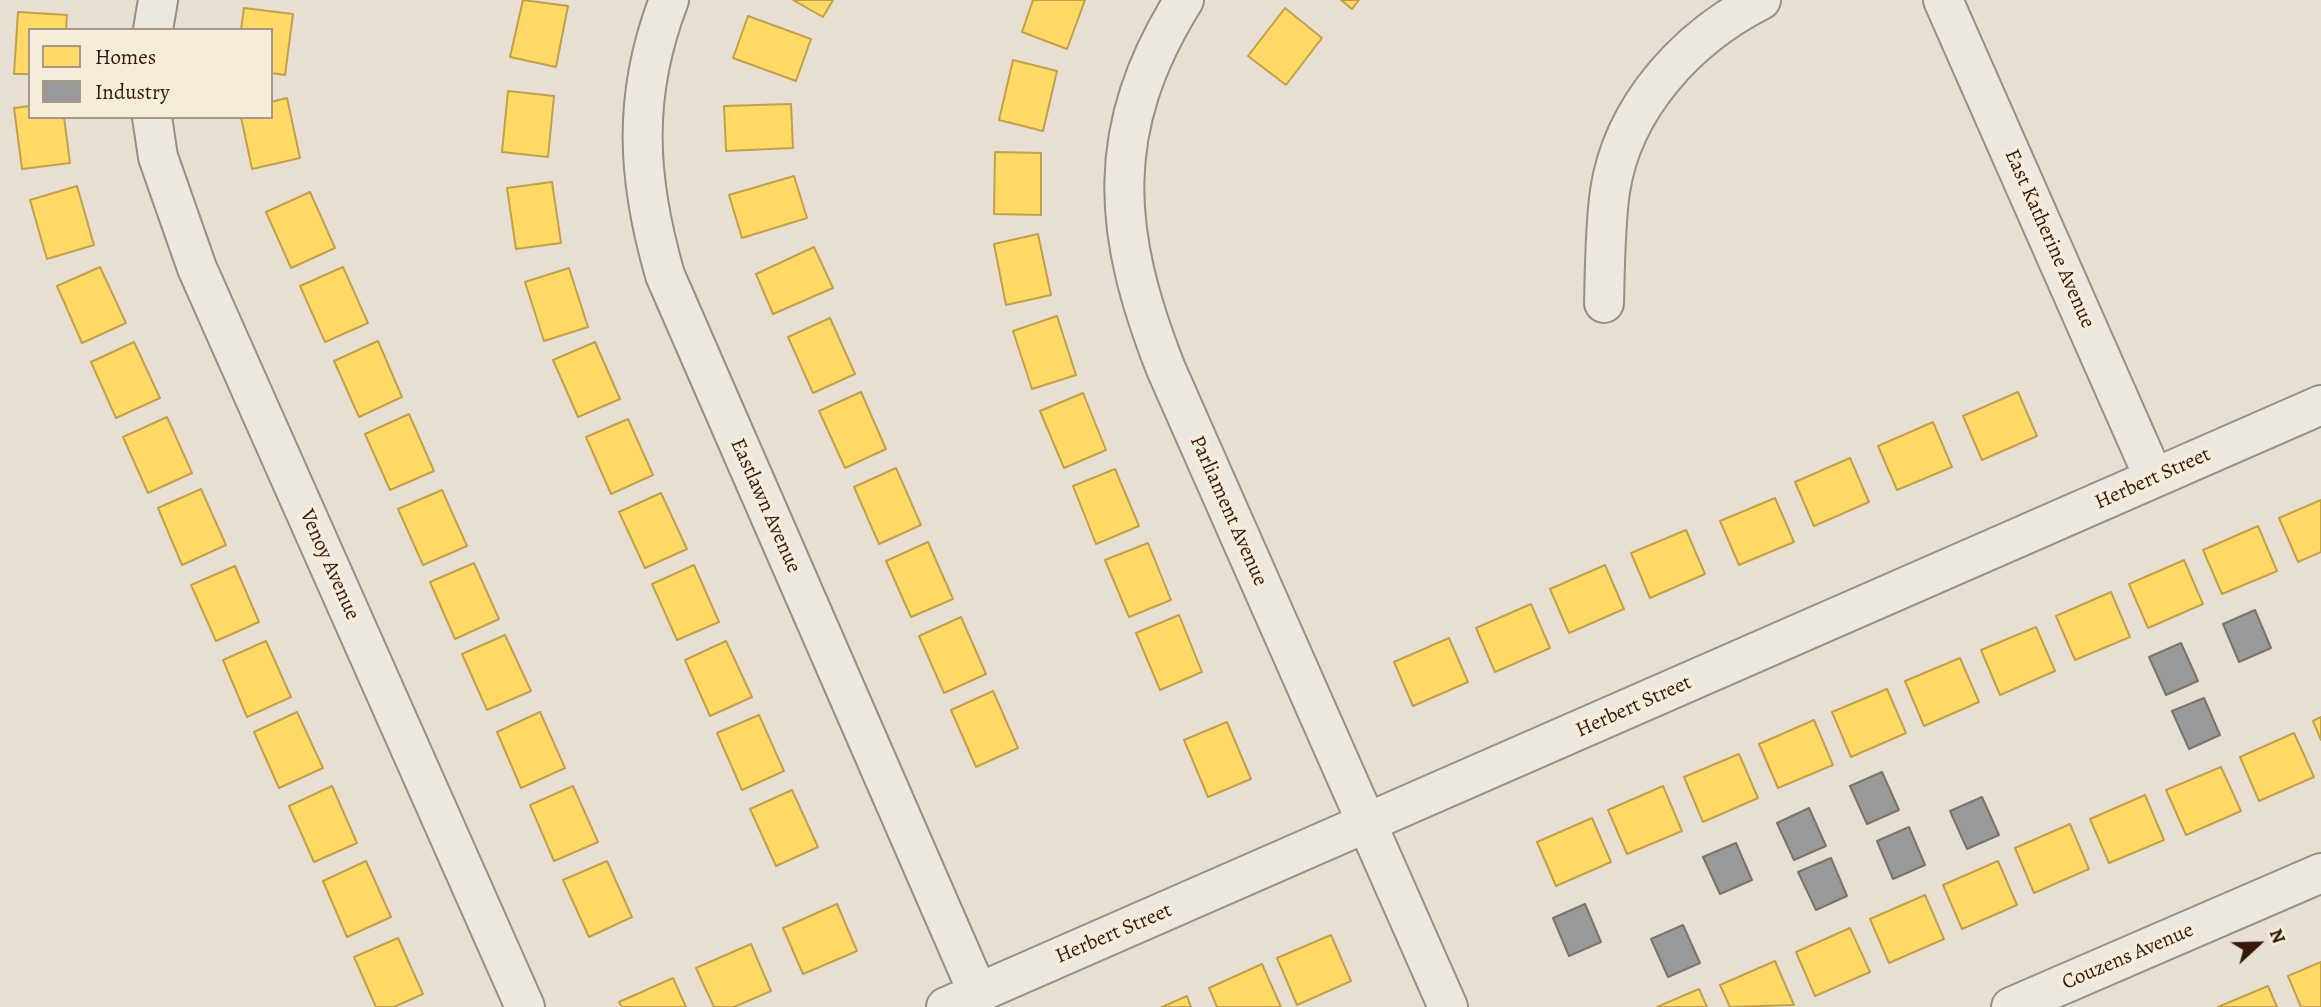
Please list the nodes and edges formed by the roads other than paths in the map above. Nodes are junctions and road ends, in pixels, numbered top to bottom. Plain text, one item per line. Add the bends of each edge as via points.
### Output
1 (158, 0) edge
2 (668, 0) edge
3 (1184, 0) edge
4 (1761, 0) edge
5 (1943, 0) edge
6 (153, 28) edge
7 (152, 119) edge
8 (1604, 303) dead end
9 (2321, 405) edge
10 (2154, 478) junction
11 (1367, 824) junction
12 (2321, 873) edge
13 (962, 1000) edge
14 (525, 1007) edge
15 (1448, 1007) edge
16 (2011, 1007) edge

1 - 6 street
2 - 13 street, Eastlawn Avenue via 642,103 645,193 666,275
3 - 11 street, Parliament Avenue via 1149,67 1127,144 1124,227 1134,276 1166,369
4 - 8 street via 1726,18 1692,45 1660,80 1637,116 1610,189
5 - 10 street, East Katherine Avenue
7 - 14 street, Venoy Avenue via 158,157 197,268
9 - 10 street, Herbert Street
10 - 11 street, Herbert Street
11 - 13 street, Herbert Street
11 - 15 street, Parliament Avenue
12 - 16 street, Couzens Avenue

